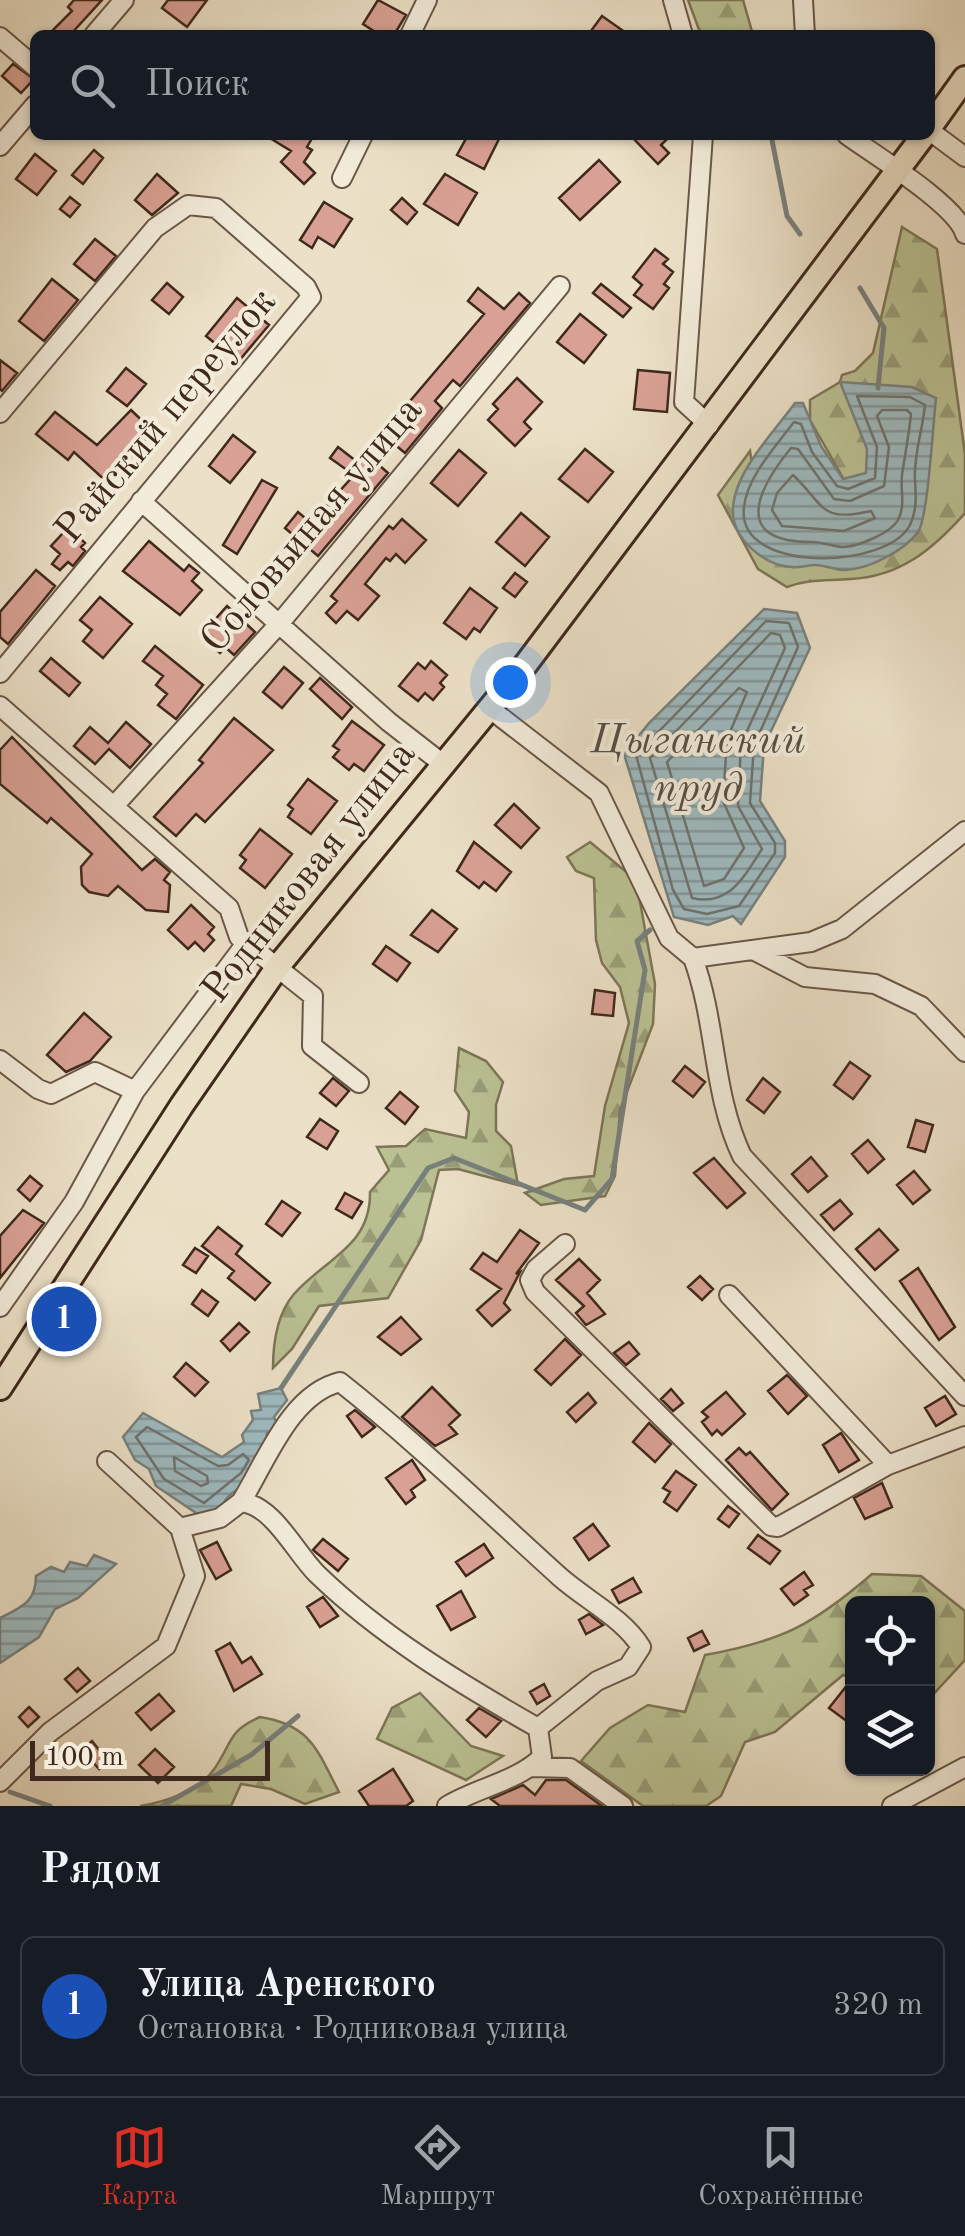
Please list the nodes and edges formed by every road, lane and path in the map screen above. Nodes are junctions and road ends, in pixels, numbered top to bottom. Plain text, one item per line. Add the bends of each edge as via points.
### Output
1 (124, 0) edge
2 (426, 0) edge
3 (673, 0) edge
4 (803, 0) edge
5 (98, 30) edge
6 (412, 30) edge
7 (682, 30) edge
8 (805, 30) edge
9 (0, 36) edge
10 (30, 63) edge
11 (965, 78) edge
12 (30, 111) edge
13 (935, 121) edge
14 (935, 136) edge
15 (360, 140) edge
16 (703, 140) edge
17 (854, 140) edge
18 (921, 140) edge
19 (0, 146) edge
20 (965, 157) edge
21 (898, 172) junction
22 (342, 178) dead end
23 (965, 234) edge
24 (560, 286) dead end
25 (0, 413) edge
26 (709, 425) junction
27 (141, 501) junction
28 (279, 624) junction
29 (0, 673) edge
30 (0, 706) edge
31 (489, 708) junction
32 (443, 764) junction
33 (114, 806) junction
34 (965, 832) edge
35 (247, 942) junction
36 (757, 952) junction
37 (693, 958) junction
38 (279, 965) junction
39 (965, 1052) edge
40 (0, 1060) edge
41 (359, 1083) dead end
42 (135, 1091) junction
43 (565, 1244) dead end
44 (729, 1296) dead end
45 (0, 1308) edge
46 (0, 1388) edge
47 (965, 1396) edge
48 (965, 1436) edge
49 (107, 1461) dead end
50 (888, 1465) junction
51 (241, 1502) junction
52 (180, 1528) junction
53 (538, 1728) junction
54 (532, 1767) junction
55 (965, 1767) edge
56 (0, 1782) edge
57 (446, 1806) edge
58 (623, 1806) edge
59 (892, 1806) edge

1 - 5 street
2 - 6 street
3 - 7 street
4 - 8 street
9 - 10 street
11 - 13 main road, Родниковая улица
12 - 19 street
14 - 20 street
15 - 22 street
16 - 26 street via 684,402
17 - 21 street
18 - 21 main road, Родниковая улица
21 - 23 street
21 - 26 main road, Родниковая улица
24 - 28 street, Соловьиная улица
25 - 27 street, Райский переулок via 155,228 188,205 216,208 311,297
26 - 31 main road, Родниковая улица
27 - 28 street
27 - 29 street, Райский переулок
28 - 32 street
28 - 33 street, Соловьиная улица
30 - 33 street
31 - 32 main road, Родниковая улица
31 - 37 street via 599,793 669,938
32 - 38 main road, Родниковая улица
33 - 35 street via 229,908
34 - 36 street via 842,929
35 - 38 street
35 - 42 street, Родниковая улица
36 - 37 street
36 - 39 street via 805,977 875,984 906,998
37 - 47 street via 706,994 725,1120 742,1156
38 - 41 street via 313,996 312,1046
38 - 46 main road, Родниковая улица
40 - 42 street via 44,1093 95,1072
42 - 45 street, Родниковая улица via 74,1202
43 - 50 street via 536,1269 530,1280 535,1292 771,1526
44 - 50 street
48 - 50 street
49 - 52 street
51 - 52 street via 220,1518
51 - 53 street via 258,1506 317,1574 392,1635
51 - 53 street via 301,1404 340,1382 641,1647 628,1667 597,1681
52 - 56 street via 195,1576 166,1646 50,1732
53 - 54 street via 542,1757
54 - 57 street
54 - 58 street via 570,1768
55 - 59 street

